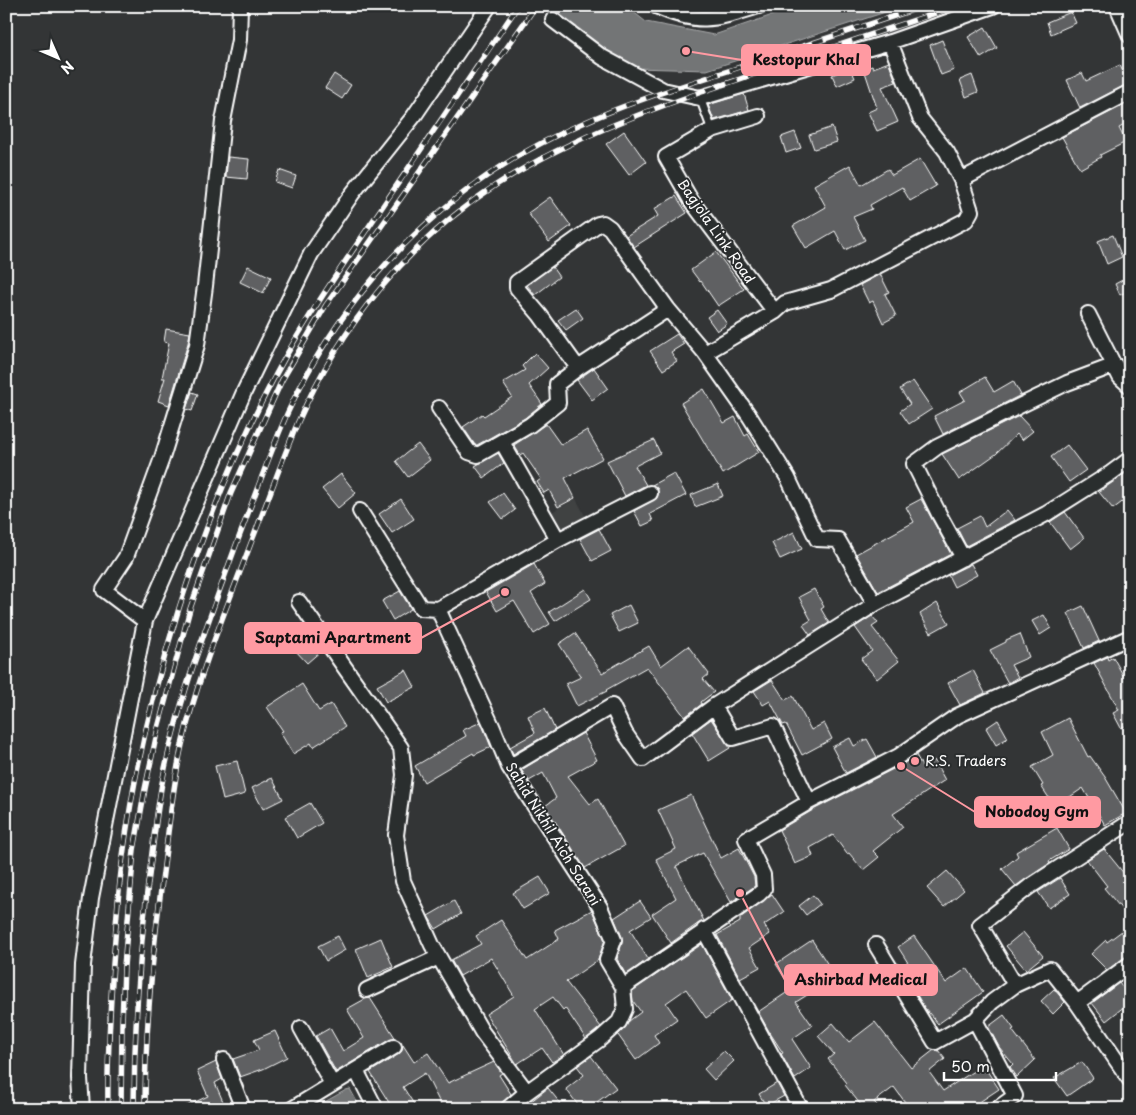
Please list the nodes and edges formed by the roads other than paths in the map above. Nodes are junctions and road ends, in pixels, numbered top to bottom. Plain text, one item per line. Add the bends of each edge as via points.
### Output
1 (240, 6) edge
2 (489, 6) edge
3 (657, 6) edge
4 (759, 6) edge
5 (993, 6) edge
6 (1117, 6) edge
7 (553, 20) dead end
8 (1130, 36) edge
9 (890, 42) junction
10 (1130, 92) edge
11 (700, 98) junction
12 (758, 116) dead end
13 (712, 130) junction
14 (961, 180) junction
15 (668, 309) junction
16 (775, 312) junction
17 (1088, 314) dead end
18 (706, 353) junction
19 (1115, 365) junction
20 (578, 368) junction
21 (1130, 386) edge
22 (439, 408) dead end
23 (502, 442) junction
24 (1130, 459) edge
25 (650, 494) dead end
26 (360, 511) dead end
27 (558, 540) junction
28 (963, 558) junction
29 (299, 602) dead end
30 (875, 604) junction
31 (438, 609) junction
32 (145, 621) junction
33 (1130, 637) edge
34 (714, 706) junction
35 (509, 767) junction
36 (808, 802) junction
37 (1130, 822) edge
38 (704, 930) junction
39 (876, 945) dead end
40 (439, 957) junction
41 (1130, 964) edge
42 (1015, 986) junction
43 (623, 987) junction
44 (366, 990) dead end
45 (1077, 1003) junction
46 (975, 1020) junction
47 (301, 1028) dead end
48 (394, 1047) dead end
49 (224, 1060) dead end
50 (356, 1070) junction
51 (1130, 1080) edge
52 (332, 1084) junction
53 (527, 1092) junction
54 (82, 1109) edge
55 (243, 1109) edge
56 (292, 1109) edge
57 (376, 1109) edge
58 (507, 1109) edge
59 (801, 1109) edge
60 (997, 1109) edge

1 - 32 street via 239,40 223,121 197,346 162,458 126,557 104,590
2 - 32 street via 414,116 352,194 310,254 244,392
3 - 4 street via 676,15 696,19 720,18
5 - 9 street
6 - 8 street
7 - 11 street via 602,57 663,90
9 - 11 street
9 - 14 street via 920,118 947,152
10 - 14 street
11 - 13 lane
12 - 13 street, Bagjola Link Road
13 - 16 street, Bagjola Link Road via 666,157 692,202
14 - 16 street via 971,211 966,220 831,290 785,303
15 - 18 street
15 - 20 street
15 - 20 street via 610,228 603,223 598,224 517,282 517,288
16 - 18 street
17 - 19 street
18 - 30 street via 783,471 818,539 838,540
19 - 21 street via 1120,377
19 - 28 street via 1067,383 1005,413 938,447 914,464
20 - 23 street via 557,384 558,403
22 - 23 street via 469,452 478,454
23 - 27 street
24 - 28 street via 1046,514
25 - 27 street
26 - 31 street via 421,608
27 - 31 street
28 - 30 street
29 - 40 street via 401,748 404,776 396,835 403,881
30 - 34 street
31 - 35 street, Sahid Nikhil Aich Sarani
32 - 54 street via 90,907 80,1019
33 - 36 street via 957,716 899,756
34 - 35 street via 643,759 612,706
34 - 36 street via 733,738 773,726
35 - 43 street, Sahid Nikhil Aich Sarani via 600,907 614,940 607,960
36 - 38 street via 746,839 763,875 764,889
37 - 42 street via 1029,886 980,925
38 - 43 street
38 - 59 street
39 - 46 street via 935,1042
40 - 44 street
40 - 53 street via 482,1032
41 - 45 street
42 - 45 street via 1050,969
42 - 46 street via 992,1002
43 - 53 street via 625,1009 619,1022
45 - 51 street
46 - 60 street via 1015,1096
47 - 52 street
48 - 50 street
49 - 55 street
50 - 52 street
50 - 57 street
52 - 56 street
53 - 58 street

